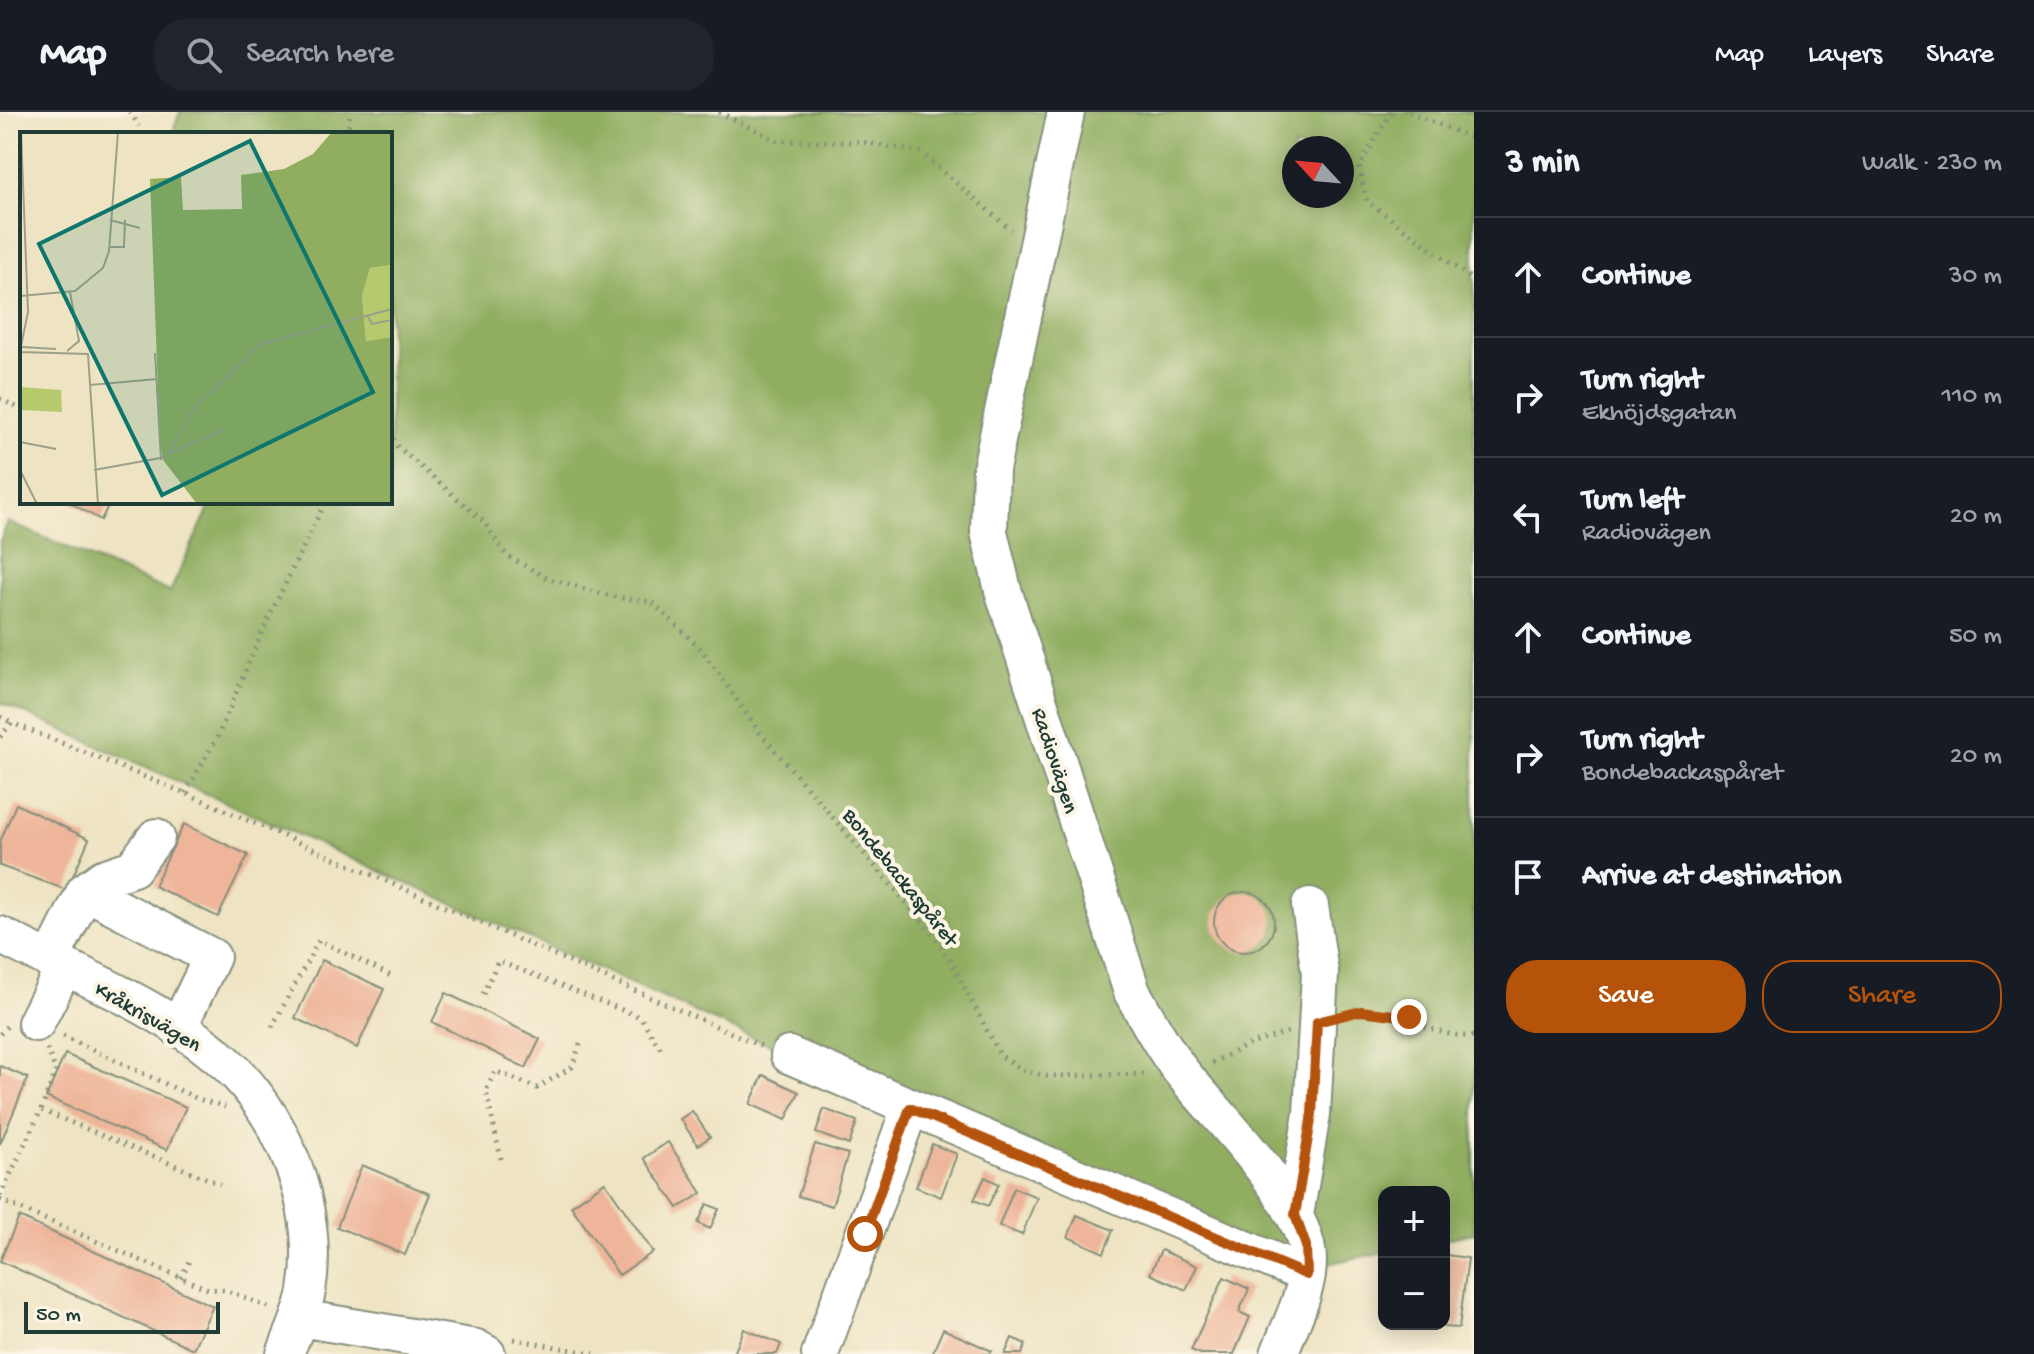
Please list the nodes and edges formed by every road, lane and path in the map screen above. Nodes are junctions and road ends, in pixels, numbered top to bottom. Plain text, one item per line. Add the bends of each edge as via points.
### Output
1 (130, 112) edge
2 (350, 112) edge
3 (719, 112) edge
4 (1066, 112) edge
5 (1391, 112) edge
6 (1409, 112) edge
7 (139, 126) dead end
8 (348, 132) edge
9 (1474, 139) edge
10 (1036, 251) junction
11 (1474, 281) edge
12 (0, 399) edge
13 (20, 409) edge
14 (392, 435) edge
15 (324, 504) edge
16 (0, 717) edge
17 (12, 723) junction
18 (0, 737) edge
19 (185, 793) junction
20 (156, 837) dead end
21 (85, 891) junction
22 (1310, 906) dead end
23 (0, 935) edge
24 (57, 964) junction
25 (393, 977) dead end
26 (483, 994) dead end
27 (1317, 1022) junction
28 (36, 1023) junction
29 (272, 1027) dead end
30 (178, 1028) junction
31 (1474, 1036) edge
32 (582, 1039) dead end
33 (661, 1049) dead end
34 (789, 1055) joint
35 (1183, 1073) junction
36 (251, 1093) junction
37 (910, 1108) junction
38 (41, 1110) junction
39 (501, 1159) dead end
40 (220, 1184) dead end
41 (0, 1198) edge
42 (1295, 1215) junction
43 (191, 1257) dead end
44 (1307, 1275) junction
45 (181, 1278) junction
46 (300, 1318) junction
47 (482, 1351) edge
48 (285, 1354) edge
49 (594, 1354) edge
50 (820, 1354) edge
51 (1279, 1354) edge

1 - 7 path
2 - 8 path
3 - 10 path via 778,141 862,142 920,152
4 - 10 street, Radiovägen
5 - 11 path via 1359,167 1367,201
6 - 9 path
10 - 35 street, Radiovägen via 991,469 989,532 1132,992
12 - 13 path
14 - 35 path, Bondebackaspåret via 397,446 483,521 506,555 547,578 652,602 701,649 760,733 923,922 950,960 1000,1055 1012,1065 1046,1076
15 - 19 path via 217,738
16 - 17 path
17 - 18 path
17 - 19 path
19 - 34 path
20 - 21 street via 133,868
21 - 24 street
21 - 30 street via 212,957
22 - 27 street via 1320,973
23 - 24 street, Kråkrisvägen
24 - 28 street
24 - 30 street, Kråkrisvägen
25 - 29 path via 319,940
26 - 33 path via 498,961 640,1017
27 - 31 path, Bondebackaspåret via 1374,1012 1409,1017 1456,1037
27 - 35 path, Bondebackaspåret
27 - 42 street via 1312,1114
28 - 36 path via 224,1108
28 - 38 path via 56,1071
30 - 36 street, Kråkrisvägen via 221,1058
32 - 39 path via 572,1067 537,1088 495,1071 486,1091
34 - 37 street
35 - 42 street, Radiovägen
36 - 46 street, Kråkrisvägen via 285,1149 307,1218 310,1265
37 - 44 street
37 - 50 street
38 - 40 path
38 - 41 path
41 - 45 path
42 - 44 street, Radiovägen via 1306,1246
43 - 45 path
44 - 51 street, Radiovägen
45 - 46 path
46 - 47 street
46 - 48 street, Kråkrisvägen
47 - 49 path via 499,1336

